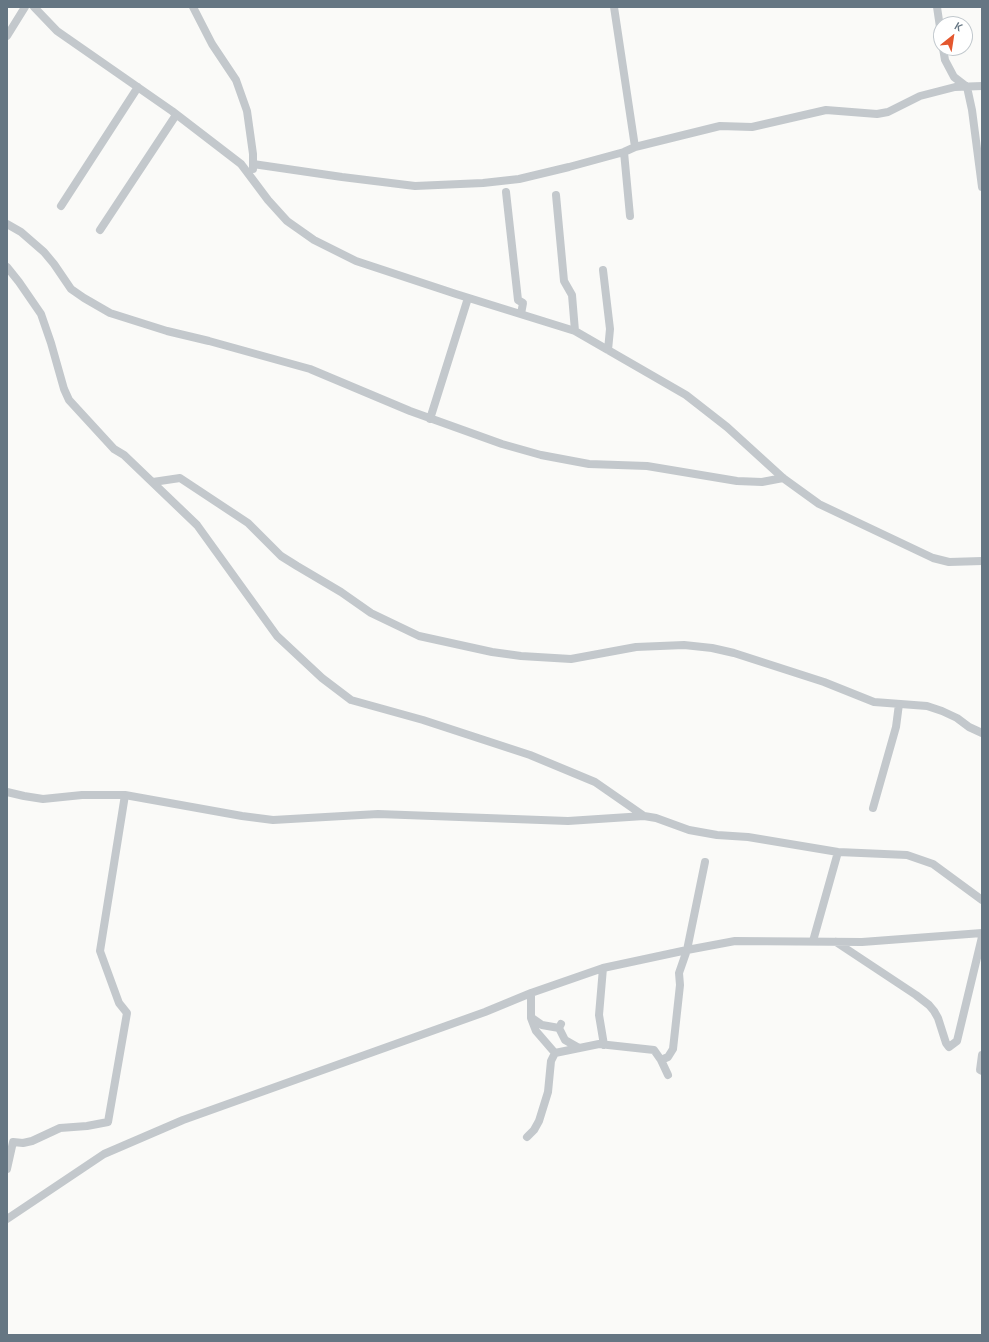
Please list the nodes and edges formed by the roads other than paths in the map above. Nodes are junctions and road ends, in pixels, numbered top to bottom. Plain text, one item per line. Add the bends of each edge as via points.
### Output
1 (25, 7) edge
2 (34, 7) edge
3 (193, 7) edge
4 (614, 7) edge
5 (7, 36) edge
6 (944, 56) edge
7 (982, 86) edge
8 (138, 87) junction
9 (967, 87) junction
10 (176, 114) junction
11 (635, 147) junction
12 (624, 152) junction
13 (253, 164) junction
14 (253, 179) junction
15 (982, 187) edge
16 (506, 192) dead end
17 (556, 195) dead end
18 (61, 206) dead end
19 (630, 216) dead end
20 (7, 224) edge
21 (100, 230) dead end
22 (7, 267) edge
23 (603, 270) dead end
24 (468, 298) junction
25 (521, 314) junction
26 (575, 331) junction
27 (608, 350) junction
28 (430, 419) junction
29 (783, 478) junction
30 (153, 482) junction
31 (982, 561) edge
32 (899, 704) junction
33 (982, 733) edge
34 (7, 792) edge
35 (125, 795) junction
36 (873, 808) dead end
37 (644, 816) junction
38 (838, 852) junction
39 (705, 862) dead end
40 (982, 900) edge
41 (982, 933) edge
42 (982, 937) edge
43 (813, 941) junction
44 (835, 942) junction
45 (687, 950) junction
46 (603, 968) junction
47 (530, 993) junction
48 (531, 1018) junction
49 (604, 1045) junction
50 (580, 1048) junction
51 (555, 1053) junction
52 (982, 1055) edge
53 (661, 1060) junction
54 (982, 1071) edge
55 (668, 1075) dead end
56 (526, 1137) dead end
57 (7, 1169) edge
58 (7, 1219) edge

1 - 5 street
2 - 8 street via 57,31
3 - 13 street via 212,44 236,80 247,111
4 - 11 street
6 - 9 street via 954,77
7 - 9 street
8 - 10 street
8 - 18 street
9 - 11 street via 955,87 920,96 888,112 877,114 826,110 752,127 720,126
9 - 15 street
10 - 14 street via 241,164
10 - 21 street
11 - 12 street
12 - 13 street via 519,179 415,186
12 - 19 street
13 - 14 street
14 - 24 street via 287,221 328,247 356,261
16 - 25 street via 518,300 523,303
17 - 26 street via 564,281 572,295
20 - 28 street via 21,232 44,252 72,289 110,313 167,332 310,370
22 - 30 street via 40,314 69,400 114,449
23 - 27 street via 610,329
24 - 25 street
24 - 28 street
25 - 26 street
26 - 27 street
27 - 29 street via 707,410
28 - 29 street via 502,444 570,461 647,466 737,481 762,482
29 - 31 street via 819,504 933,558 949,562
30 - 32 street via 180,478 248,523 292,563 371,613 419,636 492,652 571,659 636,647 684,645 712,648 824,682 874,702
30 - 37 street via 197,525 277,636 322,678 351,700 424,720 530,755 595,782
32 - 33 street via 927,706 956,718
32 - 36 street via 896,727
34 - 35 street via 43,799 82,795
35 - 37 street via 273,820 378,814 568,821
35 - 57 street via 100,951 119,1003 127,1013 108,1122 60,1128 32,1141 13,1142
37 - 38 street via 717,836 748,837
38 - 40 street via 907,855 933,864
38 - 43 street
39 - 45 street
41 - 44 street
42 - 44 street via 957,1042 949,1047 938,1018 929,1005
43 - 44 street
43 - 45 street via 735,941
45 - 46 street
45 - 53 street via 679,973 673,1049 668,1057
46 - 47 street
46 - 49 street via 599,1015
47 - 48 street
47 - 58 street via 485,1012 190,1117 104,1154
48 - 50 street via 542,1025 560,1026 565,1040
48 - 51 street via 536,1031
49 - 50 street
49 - 53 street via 654,1050
50 - 51 street
51 - 56 street via 551,1061 548,1092 539,1121
52 - 54 street
53 - 55 street

